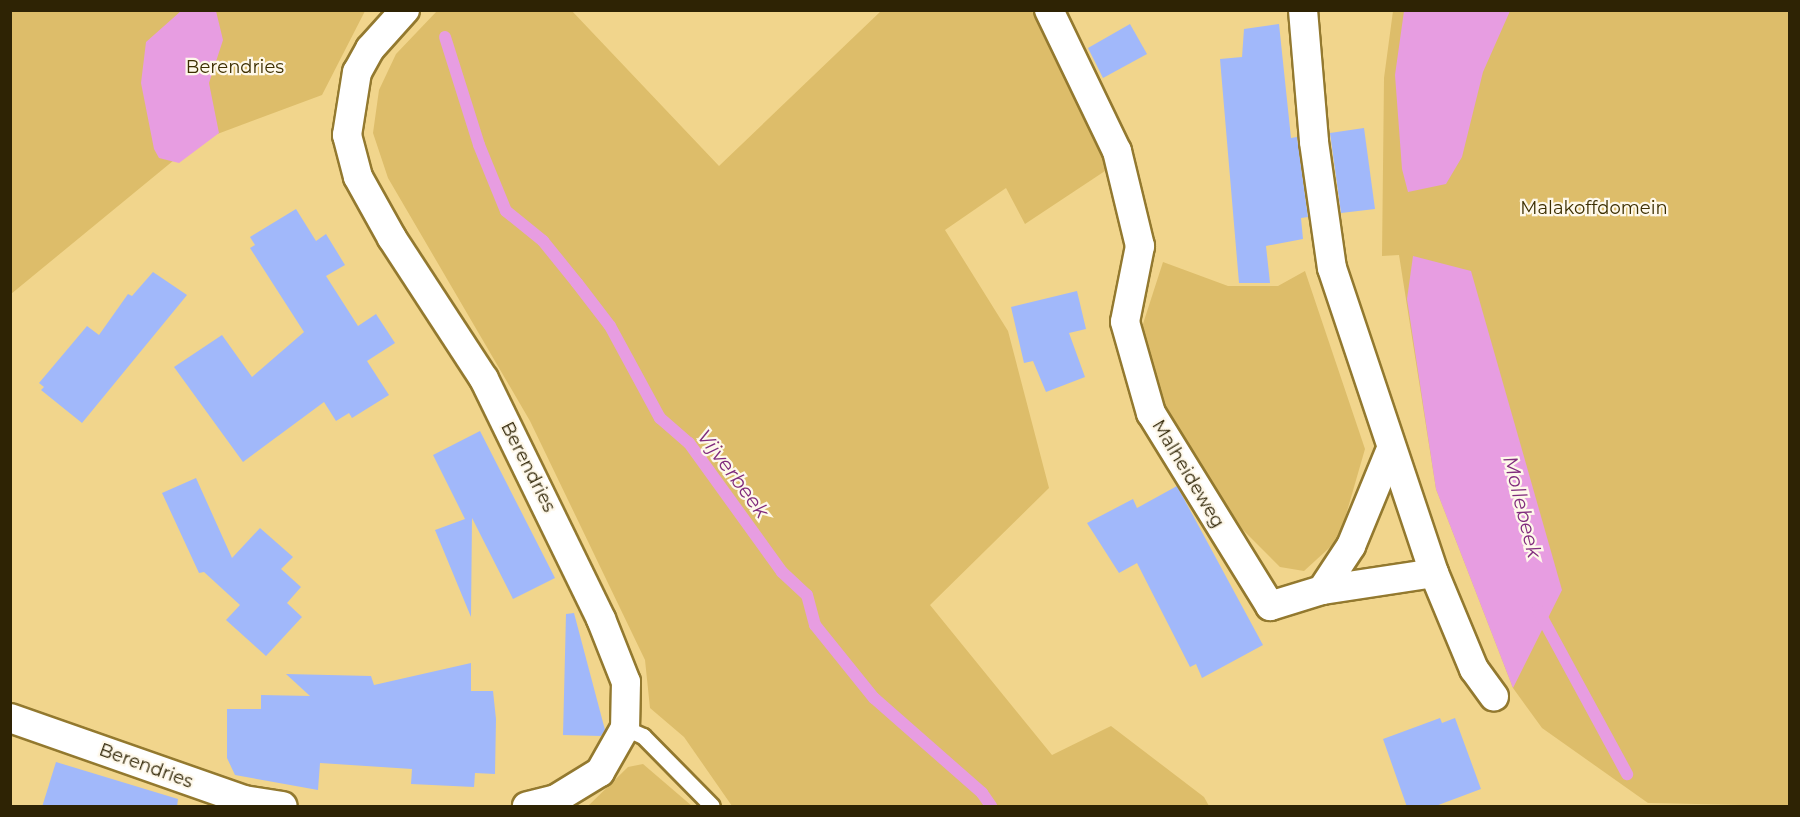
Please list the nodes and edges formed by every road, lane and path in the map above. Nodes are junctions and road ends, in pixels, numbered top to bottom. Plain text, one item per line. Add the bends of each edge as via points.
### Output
1 (405, 10) edge
2 (1048, 10) edge
3 (1303, 10) edge
4 (1391, 448) junction
5 (1434, 573) junction
6 (1322, 590) junction
7 (1494, 697) dead end
8 (10, 718) edge
9 (625, 728) junction
10 (283, 807) edge
11 (527, 807) edge
12 (712, 807) edge

1 - 9 street, Berendries via 370,49 357,72 346,135 358,177 392,238 484,379 553,516 626,682
2 - 6 street, Malheideweg via 1117,151 1140,246 1125,322 1151,413 1270,606
3 - 4 street via 1314,142 1332,268
4 - 5 street
4 - 6 street via 1351,546
5 - 6 street, Malheideweg
5 - 7 street via 1474,669
8 - 10 street, Berendries via 244,800
9 - 11 street, Berendries via 600,772 556,799
9 - 12 lane via 643,736

